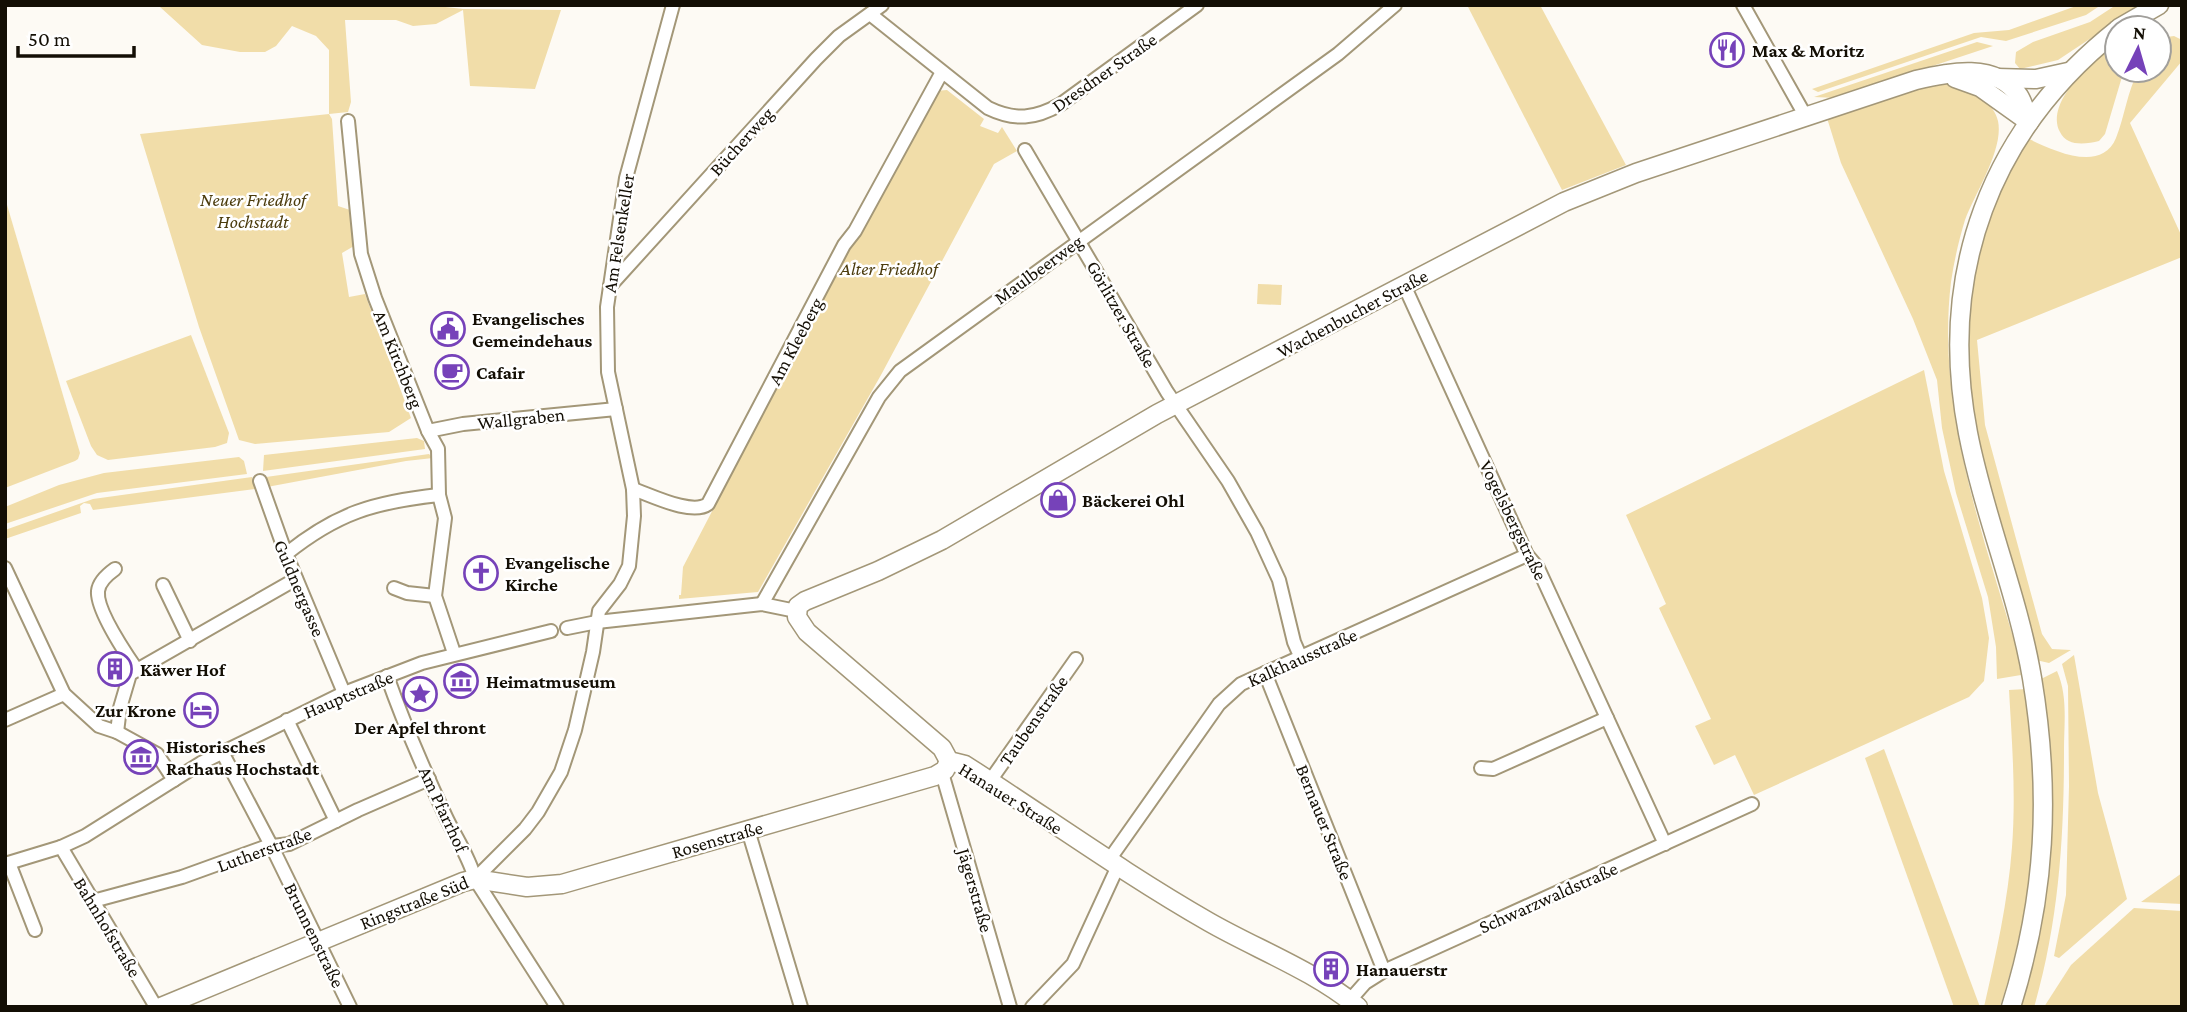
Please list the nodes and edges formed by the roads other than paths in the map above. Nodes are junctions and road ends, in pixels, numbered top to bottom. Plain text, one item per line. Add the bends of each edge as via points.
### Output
1 (673, 5) edge
2 (882, 5) edge
3 (1197, 5) edge
4 (1743, 5) edge
5 (2159, 5) edge
6 (1389, 7) edge
7 (870, 14) junction
8 (2144, 14) edge
9 (2103, 42) edge
10 (942, 72) junction
11 (2068, 72) junction
12 (1936, 75) junction
13 (1994, 78) junction
14 (1806, 117) junction
15 (348, 121) dead end
16 (2028, 122) junction
17 (1025, 150) dead end
18 (1079, 239) junction
19 (1404, 285) junction
20 (609, 286) junction
21 (1177, 405) junction
22 (616, 409) junction
23 (428, 430) junction
24 (260, 481) dead end
25 (633, 489) junction
26 (439, 495) junction
27 (286, 554) junction
28 (1527, 555) junction
29 (5, 568) edge
30 (115, 569) dead end
31 (296, 579) junction
32 (163, 585) dead end
33 (394, 588) dead end
34 (435, 596) junction
35 (762, 604) junction
36 (796, 611) junction
37 (597, 622) junction
38 (567, 628) dead end
39 (551, 631) dead end
40 (190, 640) junction
41 (454, 653) junction
42 (1301, 658) junction
43 (1076, 659) dead end
44 (137, 670) junction
45 (1265, 673) junction
46 (387, 676) junction
47 (64, 694) junction
48 (344, 694) junction
49 (1607, 718) junction
50 (5, 720) edge
51 (288, 720) junction
52 (117, 732) junction
53 (222, 752) junction
54 (946, 767) junction
55 (1482, 768) dead end
56 (429, 779) junction
57 (174, 780) junction
58 (990, 781) junction
59 (1752, 804) dead end
60 (337, 821) junction
61 (748, 830) junction
62 (1665, 844) junction
63 (61, 847) junction
64 (272, 847) junction
65 (7, 863) edge
66 (1113, 863) junction
67 (475, 879) junction
68 (93, 901) junction
69 (35, 930) dead end
70 (318, 941) junction
71 (1384, 971) junction
72 (1354, 1004) edge
73 (156, 1007) edge
74 (162, 1007) edge
75 (351, 1007) edge
76 (558, 1007) edge
77 (801, 1007) edge
78 (1010, 1007) edge
79 (1032, 1007) edge
80 (2011, 1007) edge

1 - 20 street, Am Felsenkeller via 626,178
2 - 7 street, Bücherweg
3 - 10 street, Dresdner Straße via 1061,104 1034,117 1015,118 988,108
4 - 14 street
5 - 8 street
6 - 18 street, Maulbeerweg via 1345,48
7 - 10 street, Dresdner Straße
7 - 20 street, Bücherweg via 816,59
9 - 11 street
10 - 25 street, Am Kleeberg via 708,504 687,508
11 - 13 street via 2025,80
11 - 16 street
12 - 13 street, Wachenbucher Straße via 1956,71
12 - 14 street, Wachenbucher Straße
12 - 16 street, Wachenbucher Straße via 1967,80
13 - 16 street, Wachenbucher Straße via 2019,96
14 - 19 street, Wachenbucher Straße via 1597,188
15 - 23 street, Am Kirchberg via 361,254
16 - 80 street via 1994,184 1972,243 1958,336 1968,434 2026,648 2043,761 2045,808 2035,918
17 - 18 street, Görlitzer Straße
18 - 21 street, Görlitzer Straße
18 - 35 street, Maulbeerweg via 889,382
19 - 21 street, Wachenbucher Straße
19 - 28 street, Vogelsbergstraße
20 - 22 street, Am Felsenkeller via 607,352
21 - 36 street, Wachenbucher Straße via 942,540 805,601
21 - 42 street via 1264,544
22 - 23 street, Wallgraben
22 - 25 street, Am Felsenkeller
23 - 26 street, Am Kirchberg via 438,449
24 - 27 street, Guldnergasse
25 - 37 street, Am Felsenkeller via 629,566 602,606
26 - 27 street via 351,513 323,526
26 - 34 street, Am Kirchberg via 445,526
27 - 31 street, Guldnergasse
28 - 42 street, Kalkhausstraße
28 - 49 street, Vogelsbergstraße via 1538,568
29 - 47 street
30 - 44 street via 99,586 98,596 115,637
31 - 40 street
31 - 48 street, Guldnergasse
32 - 40 street
33 - 34 street
34 - 41 street, Am Kirchberg
35 - 36 street
35 - 37 street
36 - 54 street, Hanauer Straße via 807,632 942,748
37 - 38 street
37 - 67 street, Ringstraße Süd via 575,730 561,772 525,829
39 - 41 street, Hauptstraße
40 - 44 street
41 - 46 street, Hauptstraße
42 - 45 street, Kalkhausstraße
43 - 58 street, Taubenstraße
44 - 52 street via 130,674
45 - 66 street, Kalkhausstraße via 1224,698
45 - 71 street, Bernauer Straße
46 - 48 street, Hauptstraße
46 - 56 street, Am Pfarrhof
47 - 50 street
47 - 52 street via 99,726
48 - 51 street, Hauptstraße
49 - 55 street via 1493,769
49 - 62 street, Vogelsbergstraße
51 - 53 street, Hauptstraße
51 - 60 street
52 - 57 street via 156,754
53 - 57 street, Hauptstraße
53 - 64 street, Brunnenstraße
54 - 58 street, Hanauer Straße via 965,765
54 - 61 street, Rosenstraße
54 - 78 street, Jägerstraße
56 - 60 street, Lutherstraße
56 - 67 street, Am Pfarrhof
57 - 63 street, Hauptstraße via 109,823
58 - 66 street, Hanauer Straße
59 - 62 street, Schwarzwaldstraße
60 - 64 street, Lutherstraße via 289,844
61 - 67 street, Rosenstraße via 550,886
61 - 77 street
62 - 71 street, Schwarzwaldstraße
63 - 65 street, Hauptstraße
63 - 68 street, Bahnhofstraße
64 - 68 street, Lutherstraße
64 - 70 street, Brunnenstraße
65 - 69 street, Hauptstraße
66 - 72 street, Hanauer Straße
66 - 79 street, Kalkhausstraße via 1073,964
67 - 70 street, Ringstraße Süd
67 - 76 street, Am Pfarrhof
68 - 73 street, Bahnhofstraße
70 - 74 street, Ringstraße Süd
70 - 75 street, Brunnenstraße
71 - 72 street, Schwarzwaldstraße via 1365,983

